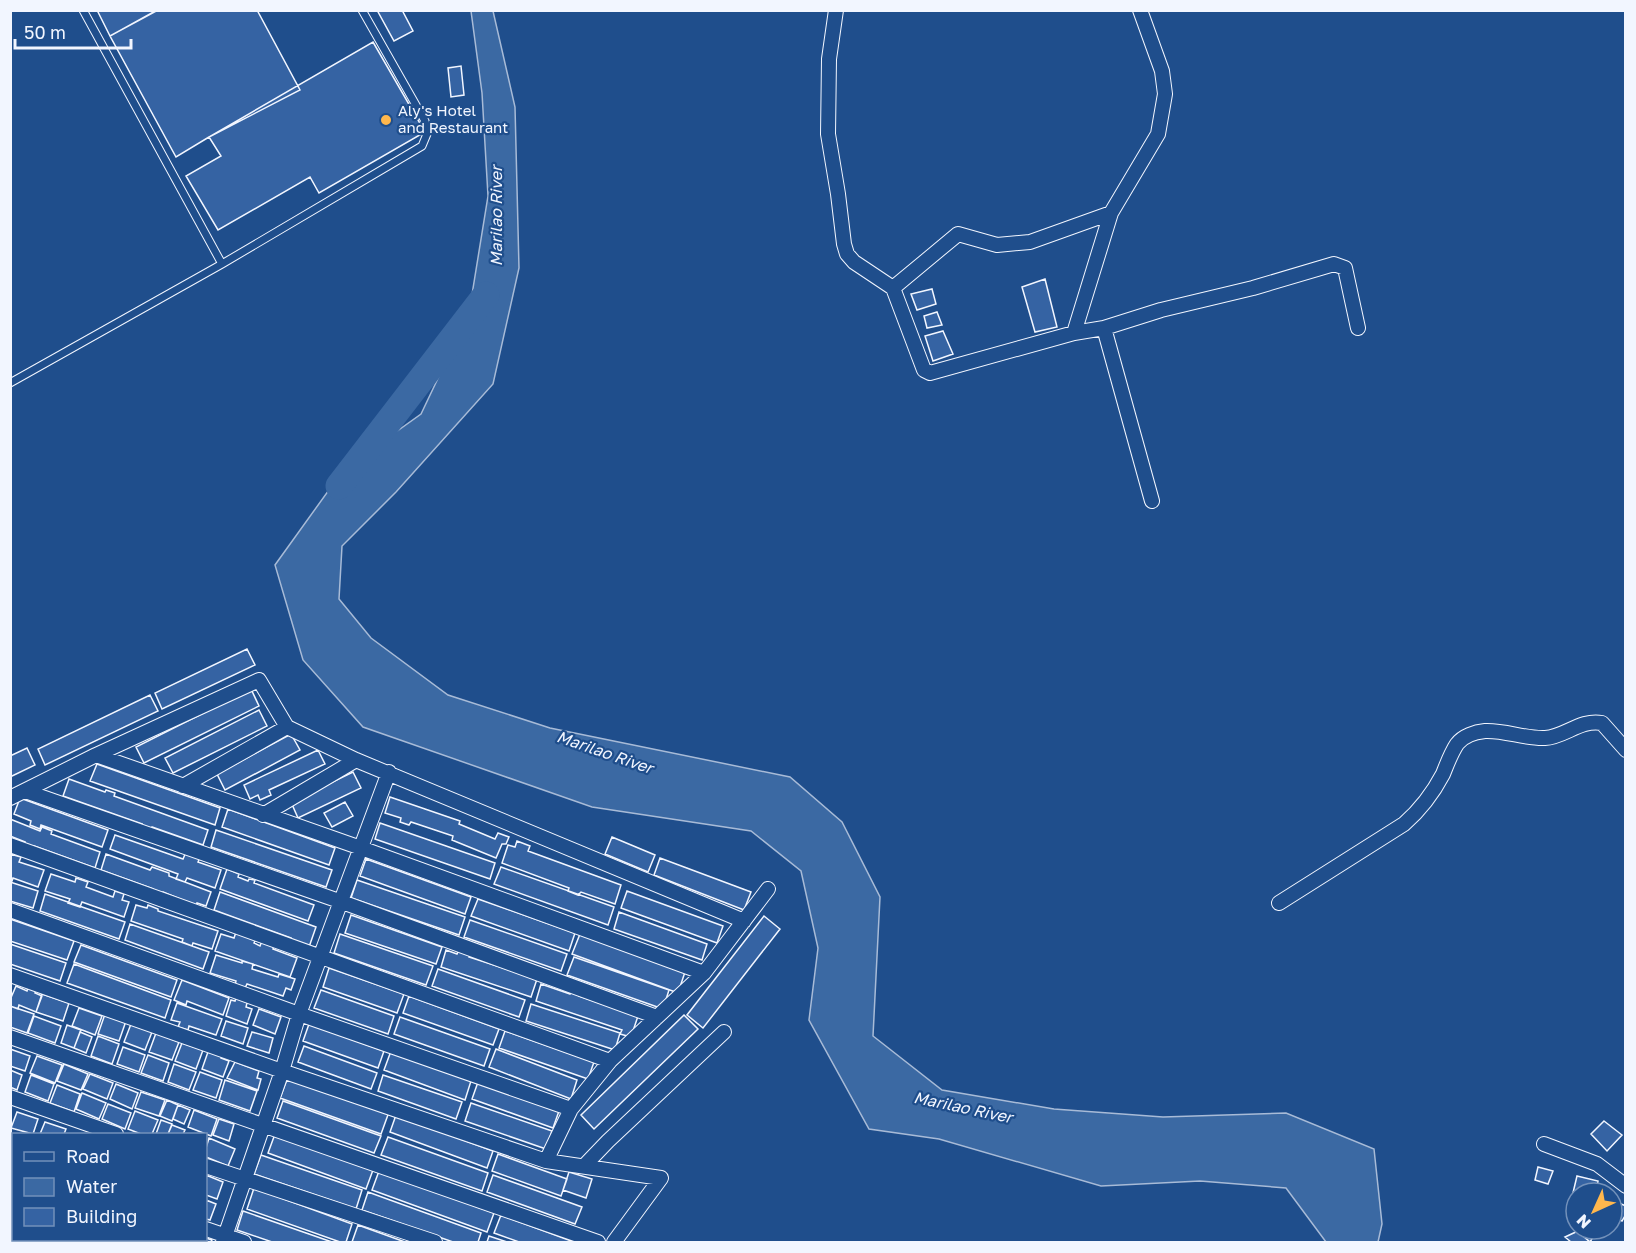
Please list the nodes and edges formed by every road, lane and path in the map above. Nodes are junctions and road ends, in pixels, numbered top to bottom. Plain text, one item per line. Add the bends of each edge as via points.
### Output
1 (83, 10) edge
2 (362, 10) edge
3 (836, 10) edge
4 (1140, 10) edge
5 (1111, 213) junction
6 (222, 264) junction
7 (893, 288) junction
8 (1104, 328) junction
9 (1358, 328) dead end
10 (1074, 333) junction
11 (10, 383) edge
12 (1152, 501) dead end
13 (287, 727) junction
14 (1626, 750) edge
15 (96, 755) junction
16 (356, 760) junction
17 (389, 772) junction
18 (183, 786) junction
19 (25, 791) junction
20 (10, 798) edge
21 (263, 815) junction
22 (10, 845) edge
23 (361, 848) junction
24 (768, 889) dead end
25 (342, 902) junction
26 (1279, 903) dead end
27 (10, 910) edge
28 (744, 921) junction
29 (322, 956) junction
30 (704, 973) junction
31 (10, 975) edge
32 (299, 1014) junction
33 (657, 1017) junction
34 (724, 1032) dead end
35 (10, 1037) edge
36 (610, 1060) junction
37 (282, 1071) junction
38 (10, 1097) edge
39 (571, 1109) junction
40 (263, 1127) junction
41 (113, 1133) edge
42 (1544, 1144) dead end
43 (546, 1161) junction
44 (207, 1166) edge
45 (584, 1166) junction
46 (244, 1179) junction
47 (1626, 1186) edge
48 (207, 1230) edge
49 (224, 1239) edge
50 (244, 1242) edge
51 (435, 1242) edge
52 (598, 1242) edge
53 (614, 1242) edge

1 - 6 lane
2 - 6 lane via 425,121 427,134 422,146
3 - 7 street via 828,134 844,244 854,262
4 - 5 street via 1162,71 1165,94 1158,134
5 - 7 street via 1030,242 997,245 958,234
5 - 10 street
6 - 11 lane
7 - 10 street via 921,364 930,373
8 - 9 street via 1334,264 1345,268
8 - 10 street
8 - 12 street
13 - 15 street via 259,680
13 - 16 street
13 - 18 street
14 - 26 street via 1602,723 1594,721 1549,738 1487,731 1466,736 1457,744 1436,785 1413,816
15 - 18 street
15 - 19 street
16 - 17 street
16 - 21 street
17 - 23 street
17 - 28 street
18 - 21 street
19 - 20 street
19 - 25 street
21 - 23 street
22 - 29 street
23 - 25 street
23 - 30 street
24 - 28 street
25 - 29 street
25 - 33 street
27 - 32 street
28 - 30 street
29 - 32 street
29 - 36 street
30 - 33 street
31 - 37 street
32 - 37 street
32 - 39 street
33 - 36 street
34 - 45 street
35 - 40 street
36 - 39 street
37 - 40 street
37 - 43 street
38 - 41 street
39 - 43 street
40 - 46 street
40 - 52 street
42 - 47 street via 1598,1164
43 - 45 street
44 - 46 street
45 - 53 street via 661,1178
46 - 49 street
46 - 51 street
48 - 49 street
49 - 50 street

